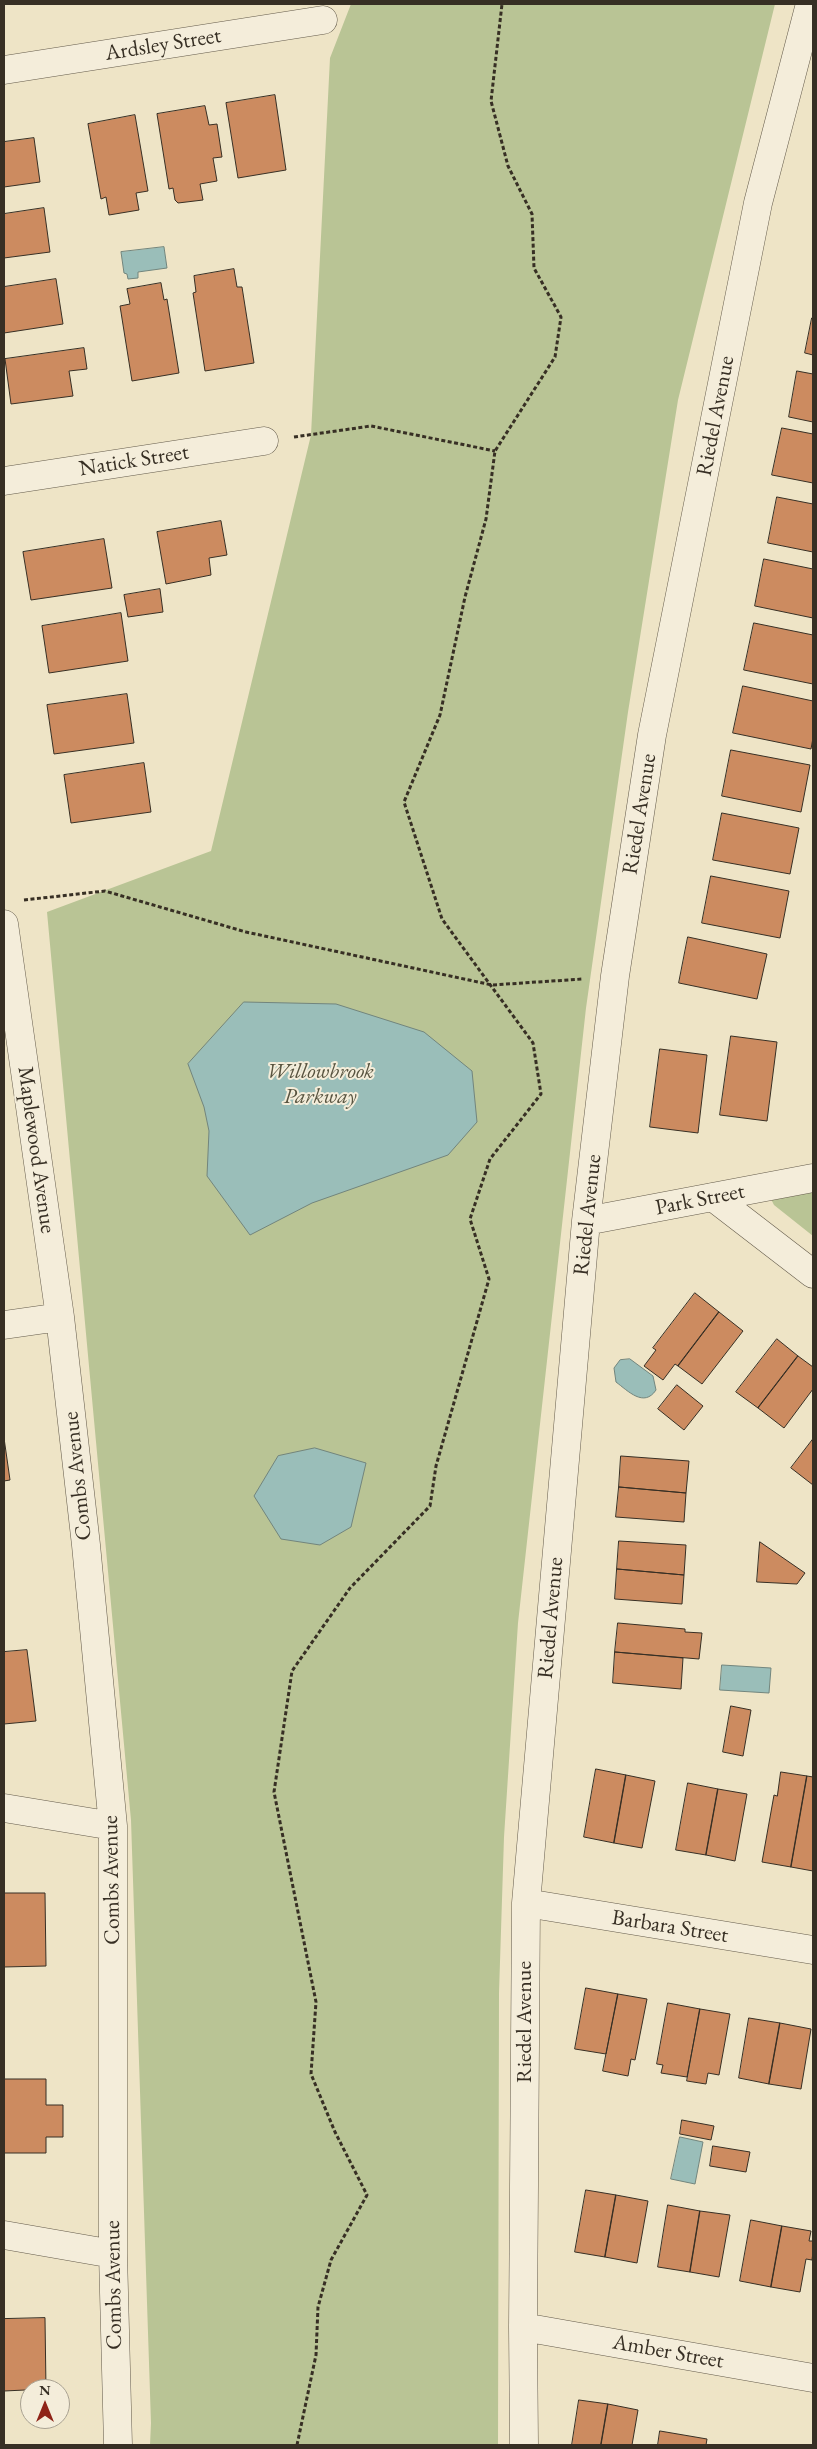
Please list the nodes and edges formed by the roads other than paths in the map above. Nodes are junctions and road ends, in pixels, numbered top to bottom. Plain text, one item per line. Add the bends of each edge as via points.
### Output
1 (810, 4) edge
2 (323, 20) dead end
3 (4, 70) edge
4 (264, 441) road end
5 (4, 481) edge
6 (4, 924) edge
7 (813, 1178) edge
8 (713, 1197) junction
9 (586, 1221) junction
10 (813, 1274) edge
11 (60, 1317) junction
12 (4, 1325) edge
13 (4, 1808) edge
14 (113, 1826) junction
15 (526, 1903) junction
16 (813, 1950) edge
17 (4, 2235) edge
18 (113, 2254) junction
19 (523, 2327) junction
20 (813, 2378) edge
21 (118, 2445) edge
22 (524, 2445) edge

1 - 9 street, Riedel Avenue via 758,203 652,735 615,976
2 - 3 street, Ardsley Street
4 - 5 street, Natick Street
6 - 11 street, Maplewood Avenue
7 - 8 street, Park Street
8 - 9 street, Park Street
8 - 10 street
9 - 15 street, Riedel Avenue
11 - 12 street
11 - 14 street, Combs Avenue
13 - 14 street
14 - 18 street, Combs Avenue
15 - 16 street, Barbara Street
15 - 19 street, Riedel Avenue
17 - 18 street
18 - 21 street, Combs Avenue
19 - 20 street, Amber Street
19 - 22 street, Riedel Avenue

